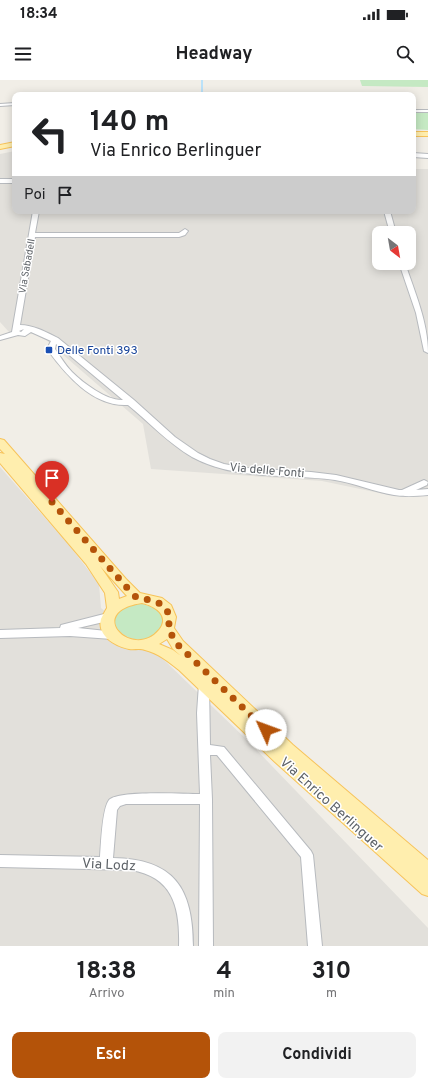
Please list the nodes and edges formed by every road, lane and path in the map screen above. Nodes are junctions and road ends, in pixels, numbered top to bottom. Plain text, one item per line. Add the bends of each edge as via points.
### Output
1 (12, 104) edge
2 (0, 105) edge
3 (416, 111) edge
4 (428, 111) edge
5 (416, 132) edge
6 (428, 133) edge
7 (12, 144) edge
8 (0, 146) edge
9 (416, 155) edge
10 (428, 156) edge
11 (0, 181) edge
12 (12, 181) edge
13 (36, 214) edge
14 (388, 214) edge
15 (391, 226) edge
16 (186, 231) dead end
17 (32, 235) junction
18 (404, 270) edge
19 (22, 329) junction
20 (1, 337) edge
21 (55, 340) junction
22 (428, 351) edge
23 (131, 402) junction
24 (0, 442) edge
25 (0, 456) edge
26 (427, 486) edge
27 (137, 598) junction
28 (111, 612) junction
29 (168, 629) junction
30 (48, 631) junction
31 (0, 634) edge
32 (112, 635) junction
33 (145, 644) junction
34 (204, 684) junction
35 (204, 750) junction
36 (206, 799) junction
37 (0, 861) edge
38 (106, 864) junction
39 (428, 871) edge
40 (428, 888) edge
41 (186, 946) edge
42 (206, 946) edge
43 (315, 946) edge

1 - 2 street
3 - 4 street
5 - 6 main road
7 - 8 main road
9 - 10 street
11 - 12 street
13 - 17 street, Via Sabadell
14 - 15 street
16 - 17 street via 183,234
17 - 19 street, Via Sabadell
18 - 22 street
19 - 20 street
19 - 21 street, Via delle Fonti via 47,335
21 - 23 street, Via delle Fonti
21 - 23 street via 51,349 69,373 92,392 117,402
23 - 26 street, Via delle Fonti via 184,449 223,466 272,473 301,472 399,493
24 - 27 main road
25 - 28 main road via 90,561 111,592
27 - 28 main road via 125,601
27 - 29 main road, Via Enrico Berlinguer via 156,601 166,608 170,618
28 - 30 street
28 - 32 main road via 108,626
29 - 33 main road via 161,636
29 - 39 main road, Via Enrico Berlinguer via 178,645 288,750
30 - 31 street
30 - 32 street
32 - 33 main road, Via Enrico Berlinguer via 128,643
33 - 34 main road, Via Enrico Berlinguer via 174,658
34 - 35 street
34 - 40 main road, Via Enrico Berlinguer via 280,758
35 - 36 street
35 - 43 street via 220,750 307,854
36 - 38 street via 116,801 111,810
36 - 42 street
37 - 38 street, Via Lodz
38 - 41 street, Via Lodz via 139,864 169,882 182,903 186,923

